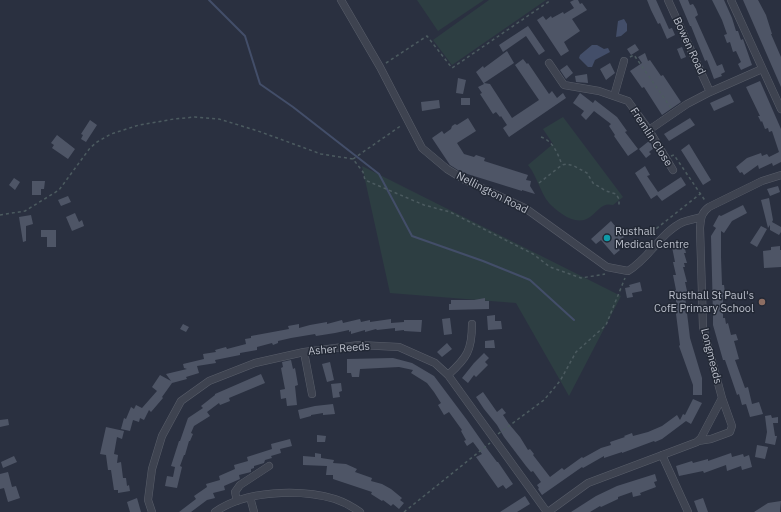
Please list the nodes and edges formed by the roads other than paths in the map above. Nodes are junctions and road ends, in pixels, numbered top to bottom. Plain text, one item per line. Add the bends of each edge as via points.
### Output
1 (341, 0) edge
2 (668, 0) edge
3 (731, 0) edge
4 (624, 61) road end
5 (549, 63) dead end
6 (762, 69) junction
7 (710, 92) junction
8 (614, 96) junction
9 (781, 109) edge
10 (650, 130) junction
11 (673, 170) dead end
12 (781, 175) edge
13 (701, 217) junction
14 (472, 324) dead end
15 (304, 352) junction
16 (448, 375) junction
17 (312, 394) dead end
18 (722, 398) junction
19 (697, 442) junction
20 (662, 455) junction
21 (269, 466) dead end
22 (250, 497) junction
23 (237, 501) junction
24 (152, 512) edge
25 (215, 512) edge
26 (254, 512) edge
27 (360, 512) edge
28 (548, 512) edge
29 (688, 512) edge

1 - 13 street, Nellington Road via 422,148 465,180 525,208 606,267 628,271 637,266 672,230 683,222
2 - 7 street, Bowen Road
3 - 6 street
4 - 8 street
5 - 8 street, Fremlin Close via 564,85
6 - 7 street
6 - 9 street
7 - 10 street via 687,104
8 - 10 street, Fremlin Close via 628,101
10 - 11 street, Fremlin Close
12 - 13 street via 762,181 709,207 703,211
13 - 18 street, Longmeads via 703,327
14 - 16 street via 469,352
15 - 16 street, Asher Reeds via 359,345 399,347 435,363
15 - 17 street
15 - 24 street, Asher Reeds via 255,363 209,381 181,401 162,436 152,469 148,500
16 - 28 street, Asher Reeds
18 - 19 street, Longmeads
18 - 19 street, Longmeads via 732,426 730,432
19 - 20 street, Longmeads
20 - 28 street, Longmeads via 588,483
20 - 29 street
21 - 23 street via 240,485 235,492
22 - 23 street
22 - 26 street
22 - 27 street via 282,493 311,494 337,500
23 - 25 street

